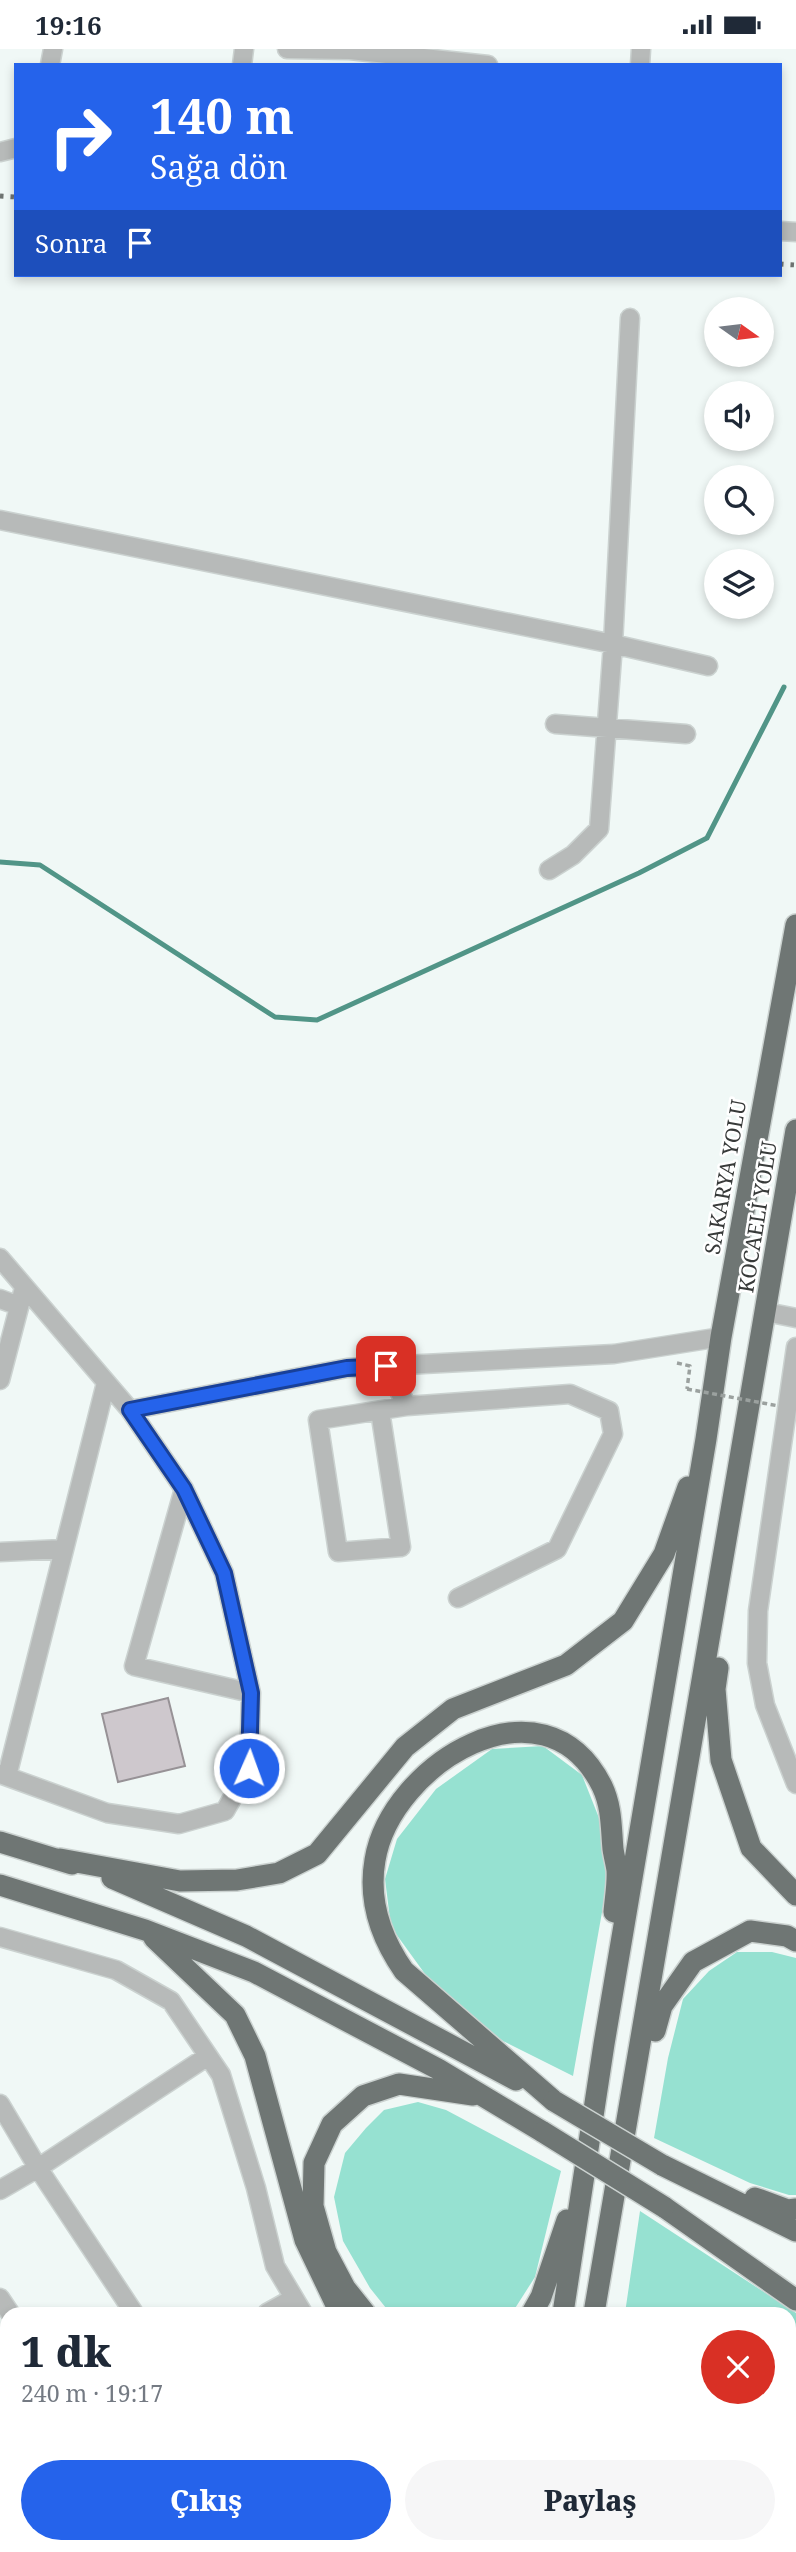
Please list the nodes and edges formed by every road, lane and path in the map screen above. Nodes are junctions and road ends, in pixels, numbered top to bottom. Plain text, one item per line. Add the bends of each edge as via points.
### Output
1 (287, 49) edge
2 (470, 63) edge
3 (630, 318) dead end
4 (0, 520) edge
5 (614, 644) junction
6 (708, 666) dead end
7 (555, 724) dead end
8 (607, 728) junction
9 (686, 734) dead end
10 (549, 870) dead end
11 (796, 925) edge
12 (796, 1130) edge
13 (0, 1258) edge
14 (24, 1288) junction
15 (0, 1299) edge
16 (19, 1306) junction
17 (766, 1312) junction
18 (796, 1318) edge
19 (721, 1336) junction
20 (796, 1347) edge
21 (687, 1365) dead end
22 (386, 1366) junction
23 (0, 1380) edge
24 (106, 1383) junction
25 (407, 1406) junction
26 (779, 1406) dead end
27 (130, 1410) junction
28 (380, 1411) junction
29 (706, 1439) junction
30 (184, 1489) junction
31 (64, 1549) junction
32 (0, 1552) edge
33 (458, 1598) dead end
34 (251, 1693) junction
35 (3, 1775) edge
36 (796, 1784) edge
37 (0, 1842) edge
38 (60, 1859) junction
39 (0, 1885) edge
40 (796, 1895) edge
41 (145, 1930) junction
42 (0, 1937) edge
43 (796, 1941) edge
44 (604, 2044) junction
45 (208, 2056) junction
46 (488, 2097) junction
47 (554, 2101) junction
48 (0, 2104) edge
49 (628, 2120) junction
50 (586, 2165) junction
51 (662, 2165) junction
52 (38, 2168) junction
53 (0, 2189) edge
54 (664, 2207) junction
55 (796, 2209) edge
56 (796, 2231) edge
57 (796, 2285) edge
58 (796, 2299) edge
59 (298, 2306) edge
60 (130, 2307) edge
61 (337, 2307) edge
62 (360, 2307) edge
63 (535, 2307) edge
64 (564, 2307) edge
65 (595, 2307) edge

1 - 2 street via 350,50
3 - 5 street
4 - 5 street
5 - 6 street
5 - 8 street
7 - 8 street
8 - 9 street
8 - 10 street via 598,829 573,855
11 - 19 highway, SAKARYA YOLU
12 - 17 highway, KOCAELİ YOLU
13 - 14 street
14 - 16 street
14 - 24 street
15 - 16 street
16 - 23 street
17 - 18 street
17 - 40 highway via 715,1689 721,1760 751,1847
17 - 49 highway
19 - 22 street via 614,1354
19 - 29 highway, SAKARYA YOLU
20 - 36 street via 761,1586 757,1663 765,1705
21 - 26 path, bridge via 687,1389
22 - 25 street
22 - 27 street via 347,1368
24 - 27 street
24 - 31 street
25 - 28 street
25 - 33 street via 570,1394 609,1411 613,1434 557,1549
27 - 30 street
28 - 28 street via 318,1420 338,1552 401,1547
29 - 38 highway via 664,1554 623,1621 566,1665 453,1709 405,1748 317,1854 279,1873 237,1880 180,1881
29 - 44 highway
30 - 34 street via 224,1573
30 - 34 street via 135,1666
31 - 32 street
31 - 35 street
34 - 35 street via 249,1768 225,1811 179,1824 107,1813
37 - 38 highway
38 - 47 highway via 246,1937
39 - 41 highway
41 - 46 highway via 254,1972
41 - 61 highway via 235,2015 256,2056 305,2241
42 - 45 street via 116,1970 171,2001
43 - 49 highway via 786,1935 750,1931 693,1962 662,2006
44 - 47 highway via 617,1870 602,1787 575,1752 556,1741 513,1732 473,1742 438,1765 397,1809 375,1858 376,1910 387,1943 404,1971
44 - 50 highway
45 - 52 street
45 - 59 street via 221,2075 275,2266
46 - 54 highway, bridge
46 - 62 highway via 399,2084 363,2096 332,2124 314,2163 313,2206 326,2252
47 - 51 highway, bridge
48 - 52 street
49 - 65 highway
50 - 63 highway
50 - 64 highway
51 - 55 highway
51 - 56 highway
52 - 53 street
52 - 60 street
54 - 57 highway
54 - 58 highway

